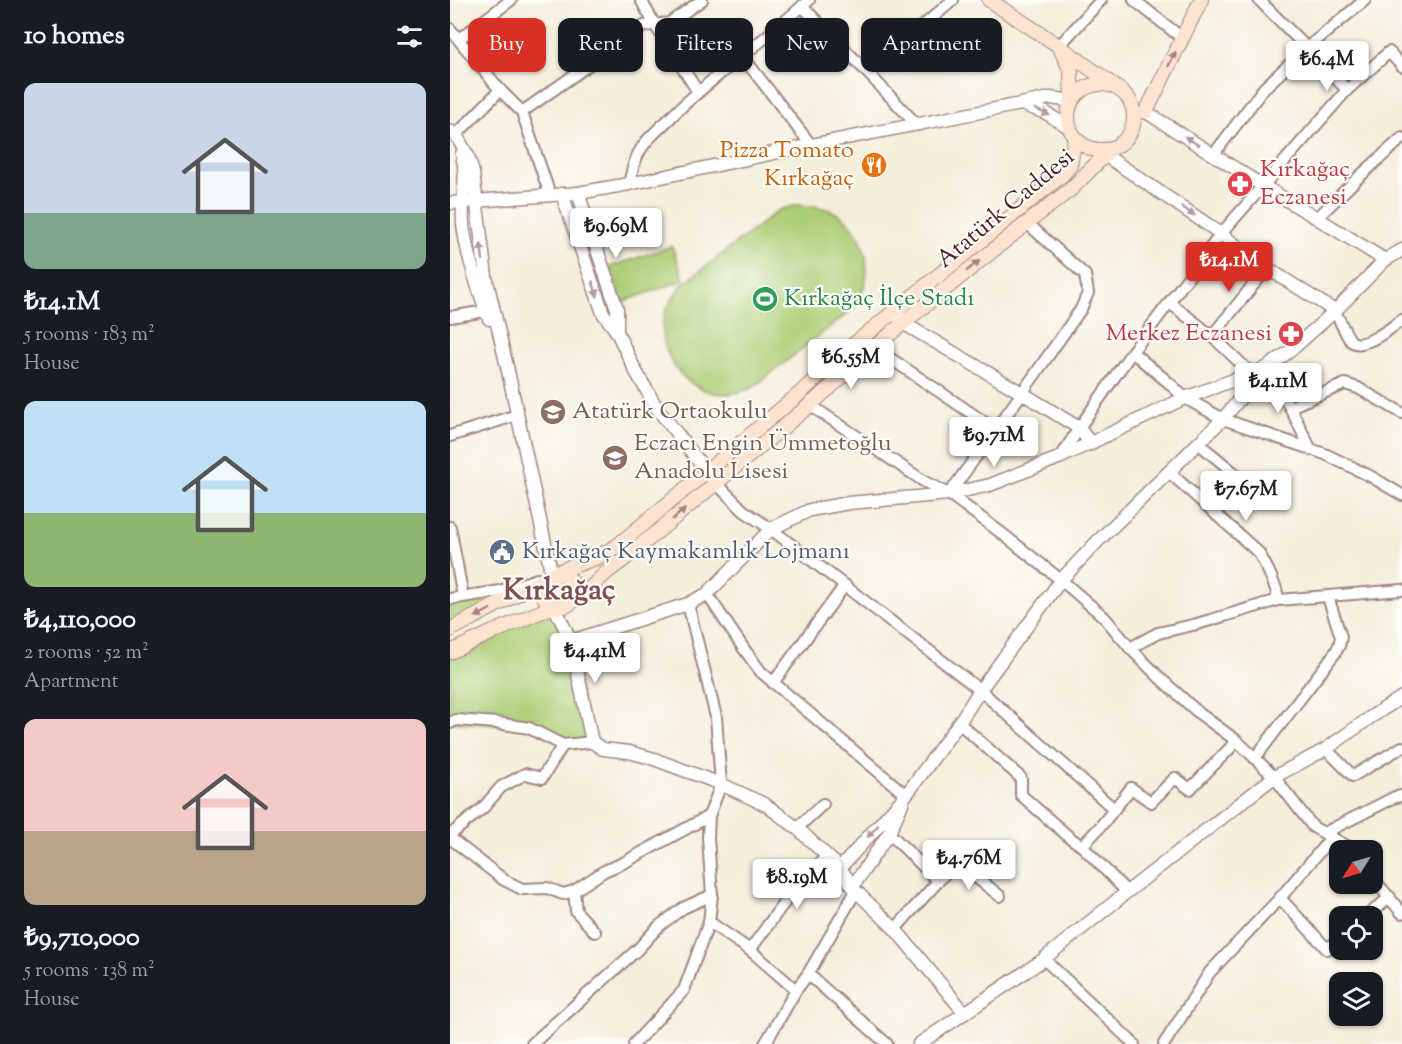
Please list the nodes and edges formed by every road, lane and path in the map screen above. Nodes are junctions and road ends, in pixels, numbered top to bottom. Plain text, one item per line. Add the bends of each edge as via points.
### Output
1 (511, 0) edge
2 (641, 0) edge
3 (702, 0) edge
4 (953, 0) edge
5 (988, 0) edge
6 (1101, 0) edge
7 (1134, 0) edge
8 (1201, 0) edge
9 (1259, 0) edge
10 (1365, 0) edge
11 (806, 3) edge
12 (676, 18) edge
13 (655, 25) joint
14 (450, 29) edge
15 (1182, 38) junction
16 (459, 39) junction
17 (1059, 46) junction
18 (753, 48) edge
19 (1307, 48) junction
20 (1402, 66) edge
21 (753, 70) edge
22 (685, 72) edge
23 (724, 72) edge
24 (868, 73) junction
25 (500, 90) junction
26 (1347, 90) junction
27 (1121, 91) junction
28 (698, 92) junction
29 (1072, 100) junction
30 (1021, 104) junction
31 (522, 112) junction
32 (1146, 112) junction
33 (917, 125) junction
34 (1072, 132) junction
35 (453, 133) edge
36 (1130, 134) junction
37 (1402, 138) edge
38 (811, 145) junction
39 (1108, 152) junction
40 (1214, 154) junction
41 (628, 184) junction
42 (1263, 186) junction
43 (578, 193) junction
44 (556, 194) junction
45 (476, 201) junction
46 (456, 202) edge
47 (1317, 218) junction
48 (1027, 223) junction
49 (1221, 235) junction
50 (1402, 250) edge
51 (1385, 260) junction
52 (1267, 268) junction
53 (1170, 303) junction
54 (486, 311) junction
55 (1335, 311) junction
56 (894, 312) junction
57 (450, 317) edge
58 (903, 323) junction
59 (1400, 326) edge
60 (617, 332) junction
61 (1212, 336) junction
62 (875, 348) junction
63 (1132, 352) junction
64 (1266, 368) junction
65 (508, 371) junction
66 (1251, 373) junction
67 (1022, 393) junction
68 (1185, 398) junction
69 (810, 405) junction
70 (1290, 407) junction
71 (1402, 412) edge
72 (517, 415) junction
73 (1223, 419) junction
74 (1079, 428) junction
75 (996, 430) junction
76 (450, 436) edge
77 (1198, 443) junction
78 (1091, 444) junction
79 (1311, 450) junction
80 (1061, 457) junction
81 (706, 471) junction
82 (1169, 472) junction
83 (716, 483) junction
84 (1249, 485) dead end
85 (949, 494) junction
86 (1402, 495) edge
87 (450, 527) edge
88 (771, 529) junction
89 (552, 576) junction
90 (1061, 580) junction
91 (845, 585) junction
92 (1402, 590) edge
93 (707, 594) junction
94 (463, 597) junction
95 (1328, 597) junction
96 (450, 599) edge
97 (1278, 600) junction
98 (569, 604) junction
99 (688, 604) junction
100 (554, 606) junction
101 (450, 630) edge
102 (570, 637) junction
103 (1130, 648) junction
104 (450, 652) edge
105 (773, 683) junction
106 (980, 690) junction
107 (1402, 697) edge
108 (450, 723) edge
109 (958, 723) junction
110 (1237, 741) junction
111 (592, 742) junction
112 (563, 745) junction
113 (1402, 747) edge
114 (1326, 749) junction
115 (1255, 758) junction
116 (1274, 777) junction
117 (721, 784) junction
118 (906, 795) junction
119 (1402, 796) edge
120 (823, 804) dead end
121 (1114, 809) junction
122 (709, 816) junction
123 (797, 828) junction
124 (890, 833) junction
125 (1328, 836) junction
126 (450, 837) edge
127 (1336, 840) edge
128 (1082, 846) junction
129 (827, 856) junction
130 (840, 868) junction
131 (938, 881) junction
132 (855, 888) junction
133 (1383, 889) edge
134 (573, 891) junction
135 (1127, 892) junction
136 (712, 895) junction
137 (1000, 896) dead end
138 (1390, 897) junction
139 (1280, 898) junction
140 (1379, 906) edge
141 (1402, 913) edge
142 (709, 922) junction
143 (895, 929) junction
144 (595, 932) dead end
145 (1329, 947) edge
146 (750, 950) junction
147 (1044, 959) junction
148 (808, 974) junction
149 (796, 990) junction
150 (964, 1012) junction
151 (532, 1044) edge
152 (634, 1044) edge
153 (765, 1044) edge
154 (887, 1044) edge
155 (919, 1044) edge
156 (1134, 1044) edge
157 (1164, 1044) edge

1 - 16 street
2 - 13 street
3 - 12 street
4 - 24 street
5 - 17 main road
6 - 17 street
7 - 15 street
8 - 15 main road, Atatürk Caddesi
9 - 19 street
10 - 19 street
11 - 18 street
11 - 24 street
13 - 31 street via 644,26
14 - 16 street
32 -> 15 main road, Atatürk Caddesi
16 - 25 street
17 - 27 main road
17 - 29 main road, Atatürk Caddesi via 1071,71
19 - 26 street
19 - 40 street via 1264,88
20 - 26 street via 1389,52
21 - 38 street
22 - 28 street
23 - 28 street
24 - 33 street
25 - 31 street
25 - 35 street
26 - 42 street
27 - 29 main road via 1097,84
27 - 32 main road
27 - 36 main road via 1134,113
28 - 41 street via 643,145
29 - 30 street via 1050,98
29 - 34 main road, Atatürk Caddesi via 1068,118
30 - 33 street
30 -> 34 street, Atatürk Caddesi via 1046,113
31 - 44 street
32 - 36 main road, Atatürk Caddesi
40 -> 32 street
33 - 38 street
34 - 39 main road, Atatürk Caddesi via 1082,144
34 - 56 main road, Atatürk Caddesi via 1070,166 1063,174
35 - 45 street via 468,156
35 - 46 street via 463,159 464,180
36 - 39 main road, Atatürk Caddesi
37 - 47 street
38 - 41 street
39 - 48 main road, Atatürk Caddesi via 1070,190
39 -> 49 street
40 - 42 street
41 - 43 street
42 - 47 street
42 - 49 street
43 - 44 street
43 - 60 street via 617,309
44 - 45 street
44 -> 60 street via 603,314
45 - 46 street
65 -> 45 street via 486,277
46 - 54 street
47 - 51 street
58 -> 48 main road, Atatürk Caddesi
48 - 67 street via 1084,275 1088,292 1081,309
49 - 52 street
49 - 53 street
50 - 51 street
51 - 55 street
52 - 55 street
52 - 61 street
53 - 61 street
53 - 63 street
54 - 57 street
54 - 65 street
55 - 59 street via 1350,341 1359,344
55 - 64 street
56 - 58 street
56 - 81 main road, Atatürk Caddesi
58 - 62 main road, Atatürk Caddesi
58 - 67 street
60 - 81 street via 657,408
61 - 66 street
62 - 69 main road, Atatürk Caddesi
62 - 75 street
63 - 68 street
63 - 74 street
64 - 66 street
64 - 70 street
64 - 73 street
65 - 72 street
66 - 68 street
67 - 74 street
67 - 75 street
68 - 73 street
68 - 78 street
69 - 83 main road, Atatürk Caddesi
69 - 85 street
70 - 71 street via 1345,384
70 - 79 street
72 - 76 street
72 - 89 street
73 - 77 street
73 - 79 street
74 - 78 street
74 - 80 street
75 - 85 street
77 - 82 street
77 - 84 street
78 - 80 street
79 - 86 street
80 - 85 street via 990,485
81 - 83 street
81 - 89 main road, Atatürk Caddesi via 617,546
82 - 90 street
82 - 97 street via 1258,553
83 - 88 street via 744,511
98 -> 83 main road, Atatürk Caddesi
85 - 88 street via 810,510
85 - 90 street
87 - 94 street
88 - 91 street
88 - 93 street
89 - 94 street
89 - 98 main road via 562,574 574,584 575,595
89 - 100 main road via 544,584 543,594
89 -> 101 main road, Atatürk Caddesi
90 - 103 street via 1104,617
90 - 106 street
91 - 105 street
91 - 106 street
92 - 95 street
93 - 99 street
93 - 105 street via 761,672
94 - 96 street
95 - 97 street
95 - 115 street via 1341,637 1339,646
97 - 103 street via 1158,633
98 - 100 main road
98 - 102 street
99 - 102 street
99 - 117 street via 716,717
100 - 102 street
100 - 104 main road
102 - 111 street
103 - 110 street via 1200,714
105 - 118 street
106 - 109 street
106 - 121 street
107 - 114 street
108 - 112 street via 456,720 529,728
109 - 118 street
109 - 128 street via 1021,778 1022,795
110 - 115 street
110 - 121 street via 1190,789 1175,778 1151,802 1131,788
111 - 112 street
111 - 117 street via 603,749 651,758
112 - 126 street via 542,778 525,774 501,787
113 - 114 street via 1353,776
114 - 116 street
115 - 116 street
116 - 125 street via 1313,827
116 - 135 street
117 - 122 street
117 - 123 street via 766,805
118 - 124 street
118 -> 130 street
119 - 125 street
120 - 123 street
121 - 128 street
122 - 134 street
122 - 136 street
123 - 129 street
124 - 131 street
124 - 132 street
125 - 127 street
125 - 139 street
126 - 134 street via 504,880 522,889 547,888 563,894
128 - 135 street
129 - 130 street
129 - 146 street via 794,889
130 - 132 street
131 - 137 street via 951,867 958,866
131 - 143 street
132 - 143 street
132 - 148 street
133 - 138 street
134 - 144 street via 576,911
135 - 147 street
136 - 142 street
136 - 151 street via 683,908 659,926
138 - 140 street
138 - 141 street
139 - 145 street
139 - 157 street via 1210,972
142 - 146 street
142 - 152 street via 684,990
143 - 150 street
146 - 149 street
147 - 150 street
147 - 156 street
148 - 149 street
148 - 154 street
149 - 153 street
150 - 155 street

